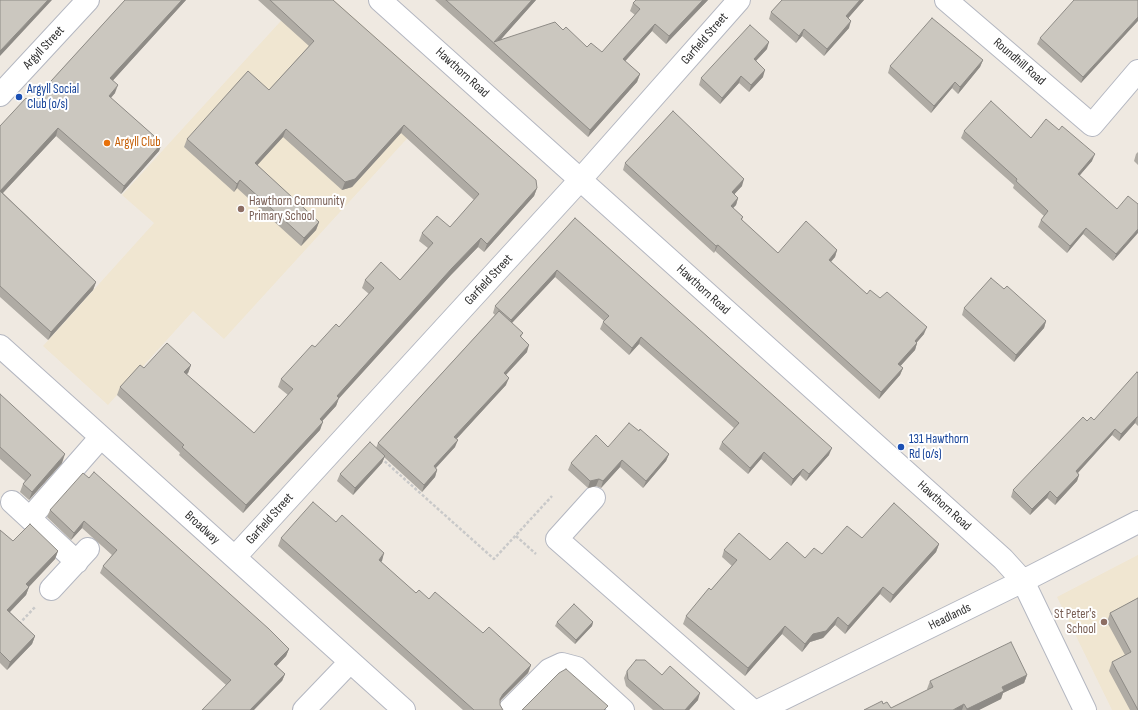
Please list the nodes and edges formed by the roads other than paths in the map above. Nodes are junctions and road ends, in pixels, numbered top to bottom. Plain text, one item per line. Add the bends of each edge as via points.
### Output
1 (88, 0) edge
2 (380, 0) edge
3 (739, 0) edge
4 (946, 0) edge
5 (1138, 71) edge
6 (0, 95) edge
7 (580, 180) junction
8 (0, 346) edge
9 (101, 437) junction
10 (594, 498) dead end
11 (12, 502) dead end
12 (30, 518) junction
13 (1138, 522) edge
14 (235, 557) junction
15 (1023, 581) junction
16 (51, 589) road end
17 (350, 662) junction
18 (304, 710) edge
19 (404, 710) edge
20 (509, 710) edge
21 (623, 710) edge
22 (752, 710) edge
23 (760, 710) edge
24 (1085, 710) edge

1 - 6 street, Argyll Street
2 - 7 street, Hawthorn Road
3 - 7 street, Garfield Street
4 - 5 street, Roundhill Road via 1092,125
7 - 14 street, Garfield Street
7 - 15 street, Hawthorn Road via 997,554
8 - 9 street, Broadway
9 - 12 street
9 - 14 street, Broadway
10 - 22 street via 557,539
11 - 12 street
12 - 16 street via 82,555
13 - 15 street, Headlands
14 - 17 street, Broadway
15 - 23 street, Headlands
15 - 24 street, Hawthorn Road
17 - 18 street
17 - 19 street, Broadway
20 - 21 street via 549,670 562,664 577,668

